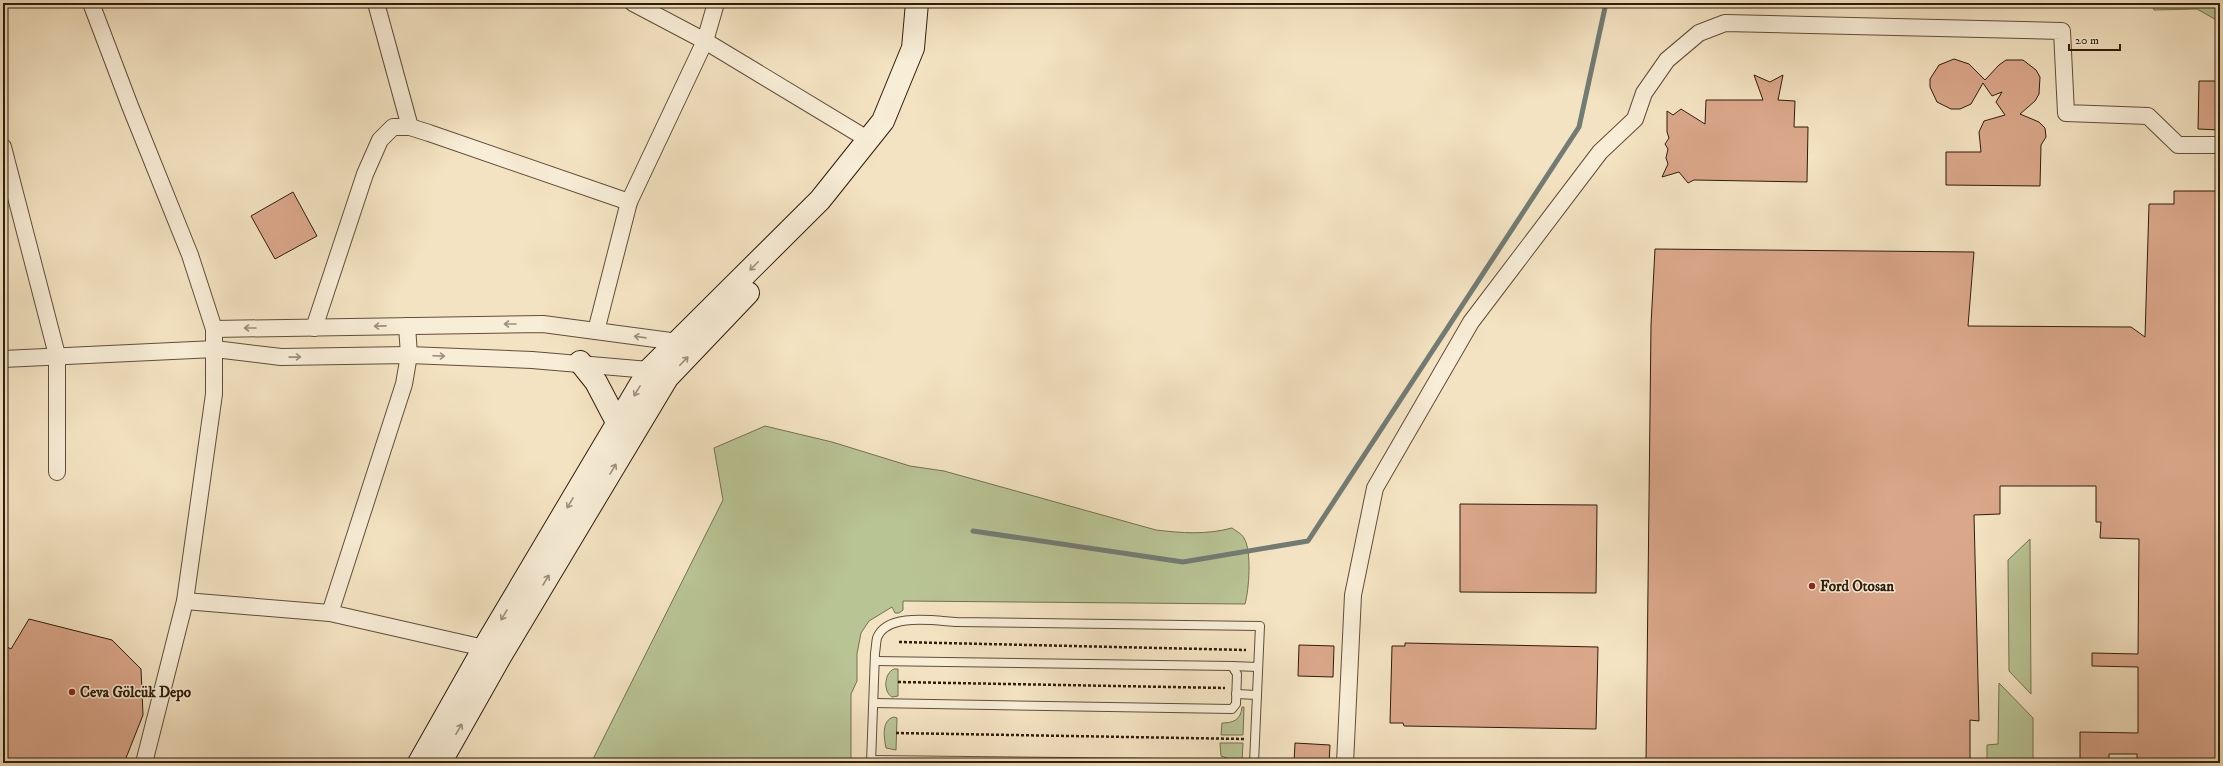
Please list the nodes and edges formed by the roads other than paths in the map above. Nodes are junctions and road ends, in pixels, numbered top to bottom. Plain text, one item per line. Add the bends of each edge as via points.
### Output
1 (91, 3) edge
2 (376, 3) edge
3 (633, 3) edge
4 (716, 3) edge
5 (917, 3) edge
6 (929, 3) edge
7 (705, 41) junction
8 (410, 128) junction
9 (869, 140) junction
10 (2220, 145) edge
11 (3, 147) edge
12 (629, 202) junction
13 (407, 326) junction
14 (214, 328) junction
15 (314, 328) junction
16 (596, 331) junction
17 (678, 342) junction
18 (215, 349) junction
19 (57, 355) junction
20 (409, 355) junction
21 (3, 359) edge
22 (580, 362) junction
23 (649, 370) junction
24 (618, 424) junction
25 (57, 472) dead end
26 (184, 601) junction
27 (330, 613) junction
28 (484, 648) junction
29 (875, 660) junction
30 (1232, 666) junction
31 (1258, 667) junction
32 (1236, 691) junction
33 (1257, 695) junction
34 (874, 703) junction
35 (871, 761) edge
36 (144, 763) edge
37 (419, 763) edge
38 (440, 763) edge
39 (1170, 763) edge
40 (1254, 763) edge
41 (1345, 763) edge

1 - 14 street via 190,255
2 - 8 street
3 - 7 street
4 - 7 street
5 - 9 main road via 913,48 883,121
38 -> 6 main road via 501,655 667,378 829,208 896,128 925,51
7 - 9 street
7 - 12 street
8 - 12 street
8 - 15 street via 393,127 380,140 365,174
9 -> 17 main road via 820,200
10 - 41 street via 2178,145 2148,116 2066,113 2062,31 1725,23 1699,33 1667,60 1644,93 1635,119 1600,152 1471,322 1375,488 1353,595
11 - 19 street
12 - 16 street
13 -> 15 street
16 -> 13 street via 543,324
13 - 20 street
15 -> 14 street
14 - 18 street
17 -> 16 street
17 - 23 main road
18 - 19 street
18 -> 20 street via 281,358
18 - 26 street via 214,394
19 - 21 street
19 - 25 street
20 -> 22 street
20 - 27 street via 392,423
22 - 23 street
22 - 24 main road via 596,382
23 -> 24 main road
24 -> 28 main road
26 - 27 street
26 - 36 street
27 - 28 street
28 - 37 main road
29 - 30 lane
29 - 31 lane via 877,637 886,626 893,622 913,620 1260,626
29 - 34 lane
30 - 31 lane
30 - 32 lane via 1237,674
31 - 33 lane
32 - 33 lane
32 - 34 lane via 1236,704 1232,709
33 - 40 lane
34 - 35 lane
35 - 39 lane

